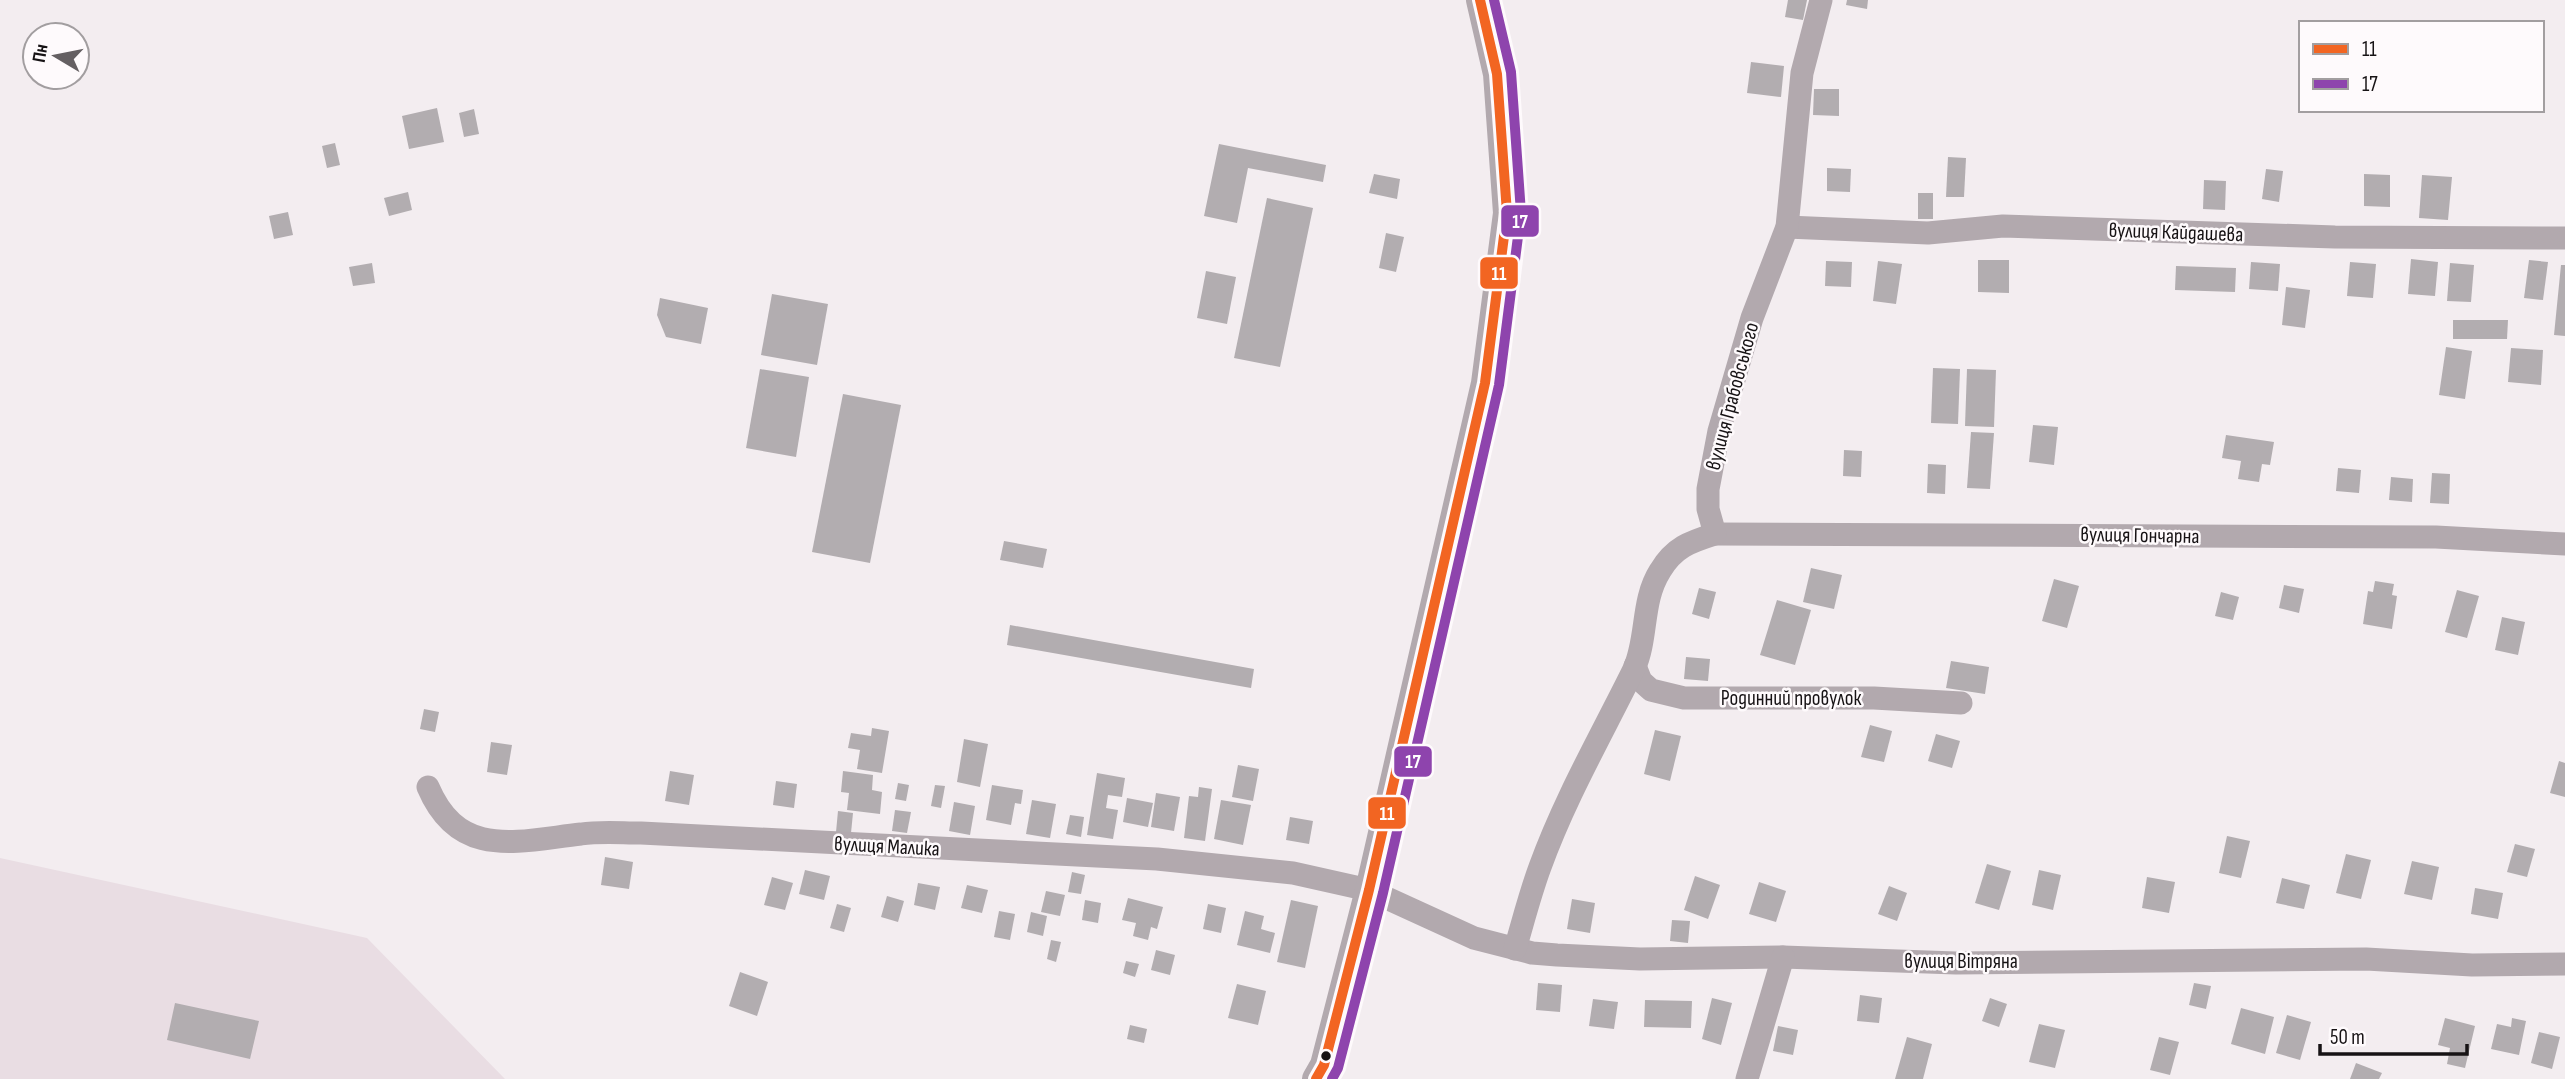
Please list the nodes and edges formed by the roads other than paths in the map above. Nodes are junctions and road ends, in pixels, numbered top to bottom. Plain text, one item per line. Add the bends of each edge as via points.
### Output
1 (1480, 0) edge
2 (1821, 0) edge
3 (1787, 228) junction
4 (2565, 238) edge
5 (1715, 534) junction
6 (2565, 544) edge
7 (1635, 666) junction
8 (1961, 702) dead end
9 (428, 787) dead end
10 (1369, 890) junction
11 (1515, 949) junction
12 (1783, 957) junction
13 (2565, 964) edge
14 (1317, 1079) edge
15 (1747, 1079) edge

1 - 10 street via 1497,74 1507,214 1485,383
2 - 3 street, вулиця Грабовського via 1800,85
3 - 4 street, вулиця Кайдашева via 1928,233 2003,226 2336,237
3 - 5 street, вулиця Грабовського via 1752,318 1719,431 1707,509
5 - 6 street, вулиця Гончарна via 2423,537
5 - 7 street via 1682,544 1660,570 1646,606
7 - 8 street, Родинний провулок via 1651,690 1684,698
7 - 11 street via 1548,848
9 - 10 street, вулиця Малика via 447,820 484,841 641,833 1129,858 1293,873
10 - 11 street, вулиця Вітряна via 1474,938
10 - 14 street
11 - 12 street, вулиця Вітряна via 1627,959
12 - 13 street, вулиця Вітряна via 1956,963 2366,959
12 - 15 street

